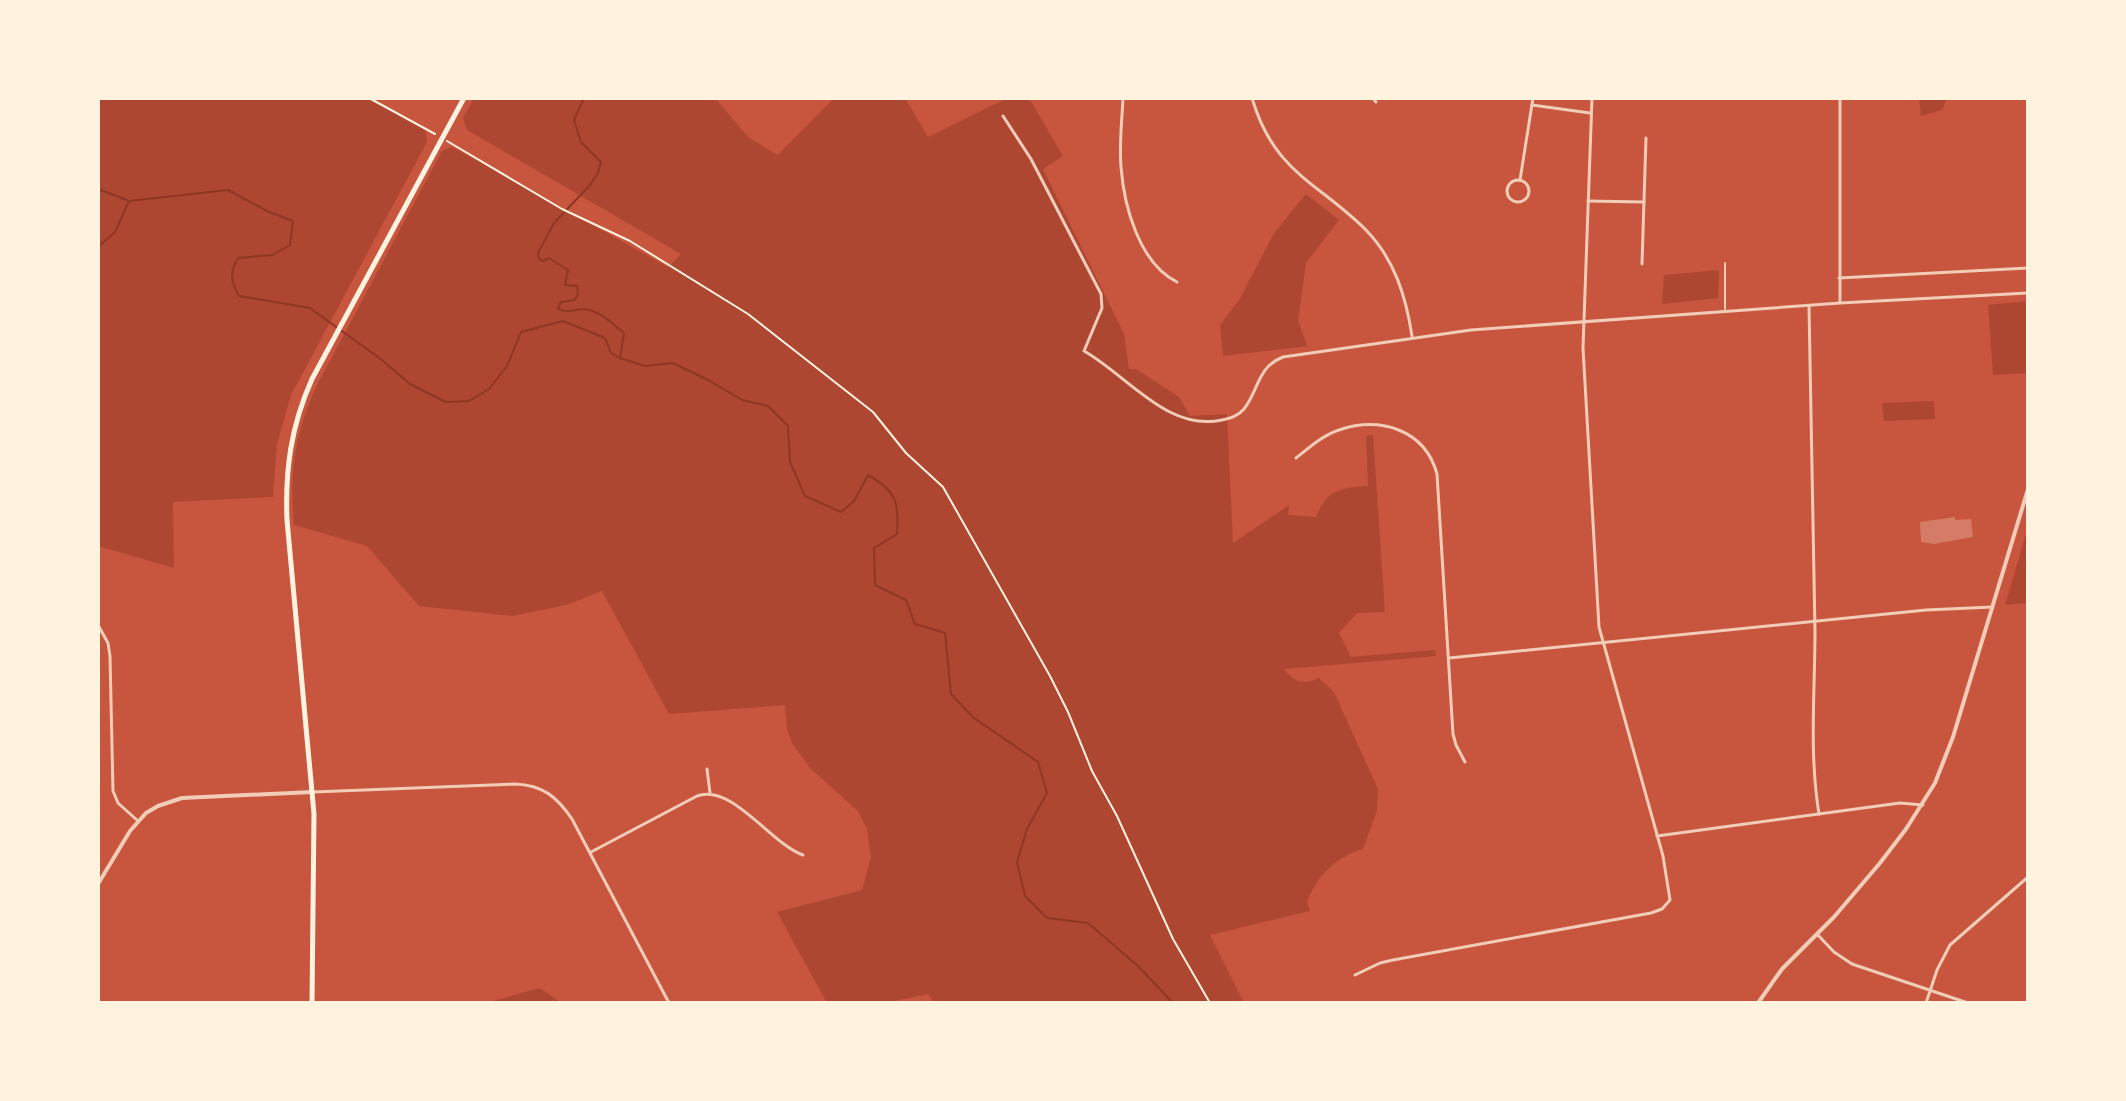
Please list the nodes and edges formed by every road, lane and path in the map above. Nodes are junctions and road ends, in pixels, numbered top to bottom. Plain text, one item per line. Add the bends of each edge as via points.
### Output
1 (369, 98) edge
2 (464, 98) edge
3 (1123, 98) edge
4 (1252, 98) edge
5 (1533, 98) edge
6 (1592, 98) edge
7 (1840, 98) edge
8 (1532, 105) junction
9 (1590, 113) junction
10 (1003, 116) dead end
11 (442, 138) junction
12 (1646, 138) dead end
13 (1520, 180) junction
14 (1588, 201) junction
15 (1644, 202) junction
16 (1725, 263) dead end
17 (1642, 264) dead end
18 (2028, 268) edge
19 (1839, 278) junction
20 (1177, 282) dead end
21 (2028, 293) edge
22 (1840, 303) junction
23 (1809, 306) junction
24 (1725, 312) junction
25 (1583, 322) junction
26 (1412, 337) junction
27 (1296, 458) dead end
28 (2028, 489) edge
29 (1992, 607) junction
30 (1814, 621) junction
31 (98, 625) edge
32 (1602, 643) junction
33 (1449, 658) junction
34 (1465, 762) dead end
35 (707, 769) dead end
36 (313, 792) junction
37 (710, 793) junction
38 (1923, 805) junction
39 (1819, 814) junction
40 (138, 821) junction
41 (1657, 836) junction
42 (591, 852) junction
43 (803, 855) dead end
44 (2028, 877) edge
45 (98, 884) edge
46 (1667, 905) junction
47 (1674, 910) dead end
48 (1817, 934) junction
49 (1355, 975) dead end
50 (1930, 990) junction
51 (312, 1003) edge
52 (669, 1003) edge
53 (1210, 1003) edge
54 (1758, 1003) edge
55 (1926, 1003) edge
56 (1968, 1003) edge

1 - 11 path
2 - 11 main road
3 - 20 street via 1121,165 1128,206 1154,264
4 - 26 street via 1286,162 1366,230 1387,257 1402,289
5 - 8 street
6 - 9 street
7 - 19 street
8 - 9 street
8 - 13 street
9 - 14 street
10 - 26 street via 1101,294 1102,308 1084,351 1175,416 1216,422 1238,415 1265,368 1283,357
11 - 36 main road via 330,346 295,421 288,456 291,566
11 - 53 path via 562,209 630,241 748,314 873,412 913,461 943,487 1055,686 1146,884
12 - 15 street
13 - 13 street via 1509,184 1508,197 1520,202 1527,198 1528,185
14 - 15 street
14 - 25 street
15 - 17 street
16 - 24 lane
18 - 19 street
19 - 22 street
21 - 22 street
22 - 23 street
23 - 24 street
23 - 30 street
24 - 25 street
25 - 26 street
25 - 32 street
27 - 33 street via 1339,430 1374,426 1408,433 1429,454 1437,474
28 - 29 street
29 - 30 street
29 - 38 street via 1949,750
30 - 32 street
30 - 39 street via 1812,725
31 - 40 street via 110,656 113,791
32 - 33 street
32 - 41 street
33 - 34 street via 1453,734
35 - 37 street
36 - 40 street via 182,798 158,806
36 - 42 street via 535,786 561,803
36 - 51 main road
37 - 42 street
37 - 43 street via 730,801
38 - 39 street
38 - 48 street
39 - 41 street
40 - 45 street
41 - 46 street via 1671,894
42 - 52 street
44 - 50 street via 1959,935 1943,956
46 - 47 street
46 - 49 street via 1651,913 1393,960
48 - 50 street via 1852,964
48 - 54 street
50 - 55 street
50 - 56 street

